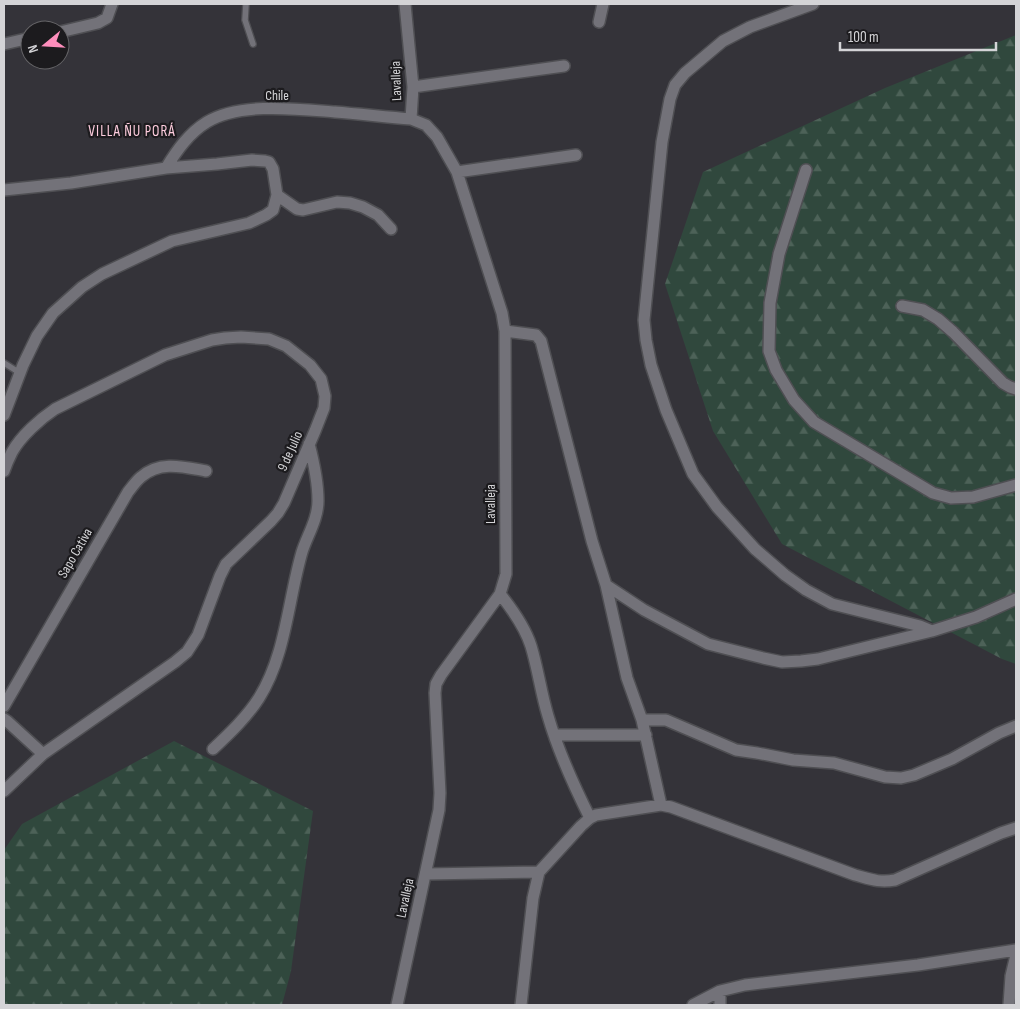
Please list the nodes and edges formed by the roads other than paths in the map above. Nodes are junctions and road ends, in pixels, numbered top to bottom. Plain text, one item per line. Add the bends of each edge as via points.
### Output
1 (112, 4) edge
2 (246, 4) edge
3 (405, 4) edge
4 (603, 4) edge
5 (813, 4) edge
6 (599, 22) dead end
7 (70, 30) edge
8 (20, 40) edge
9 (4, 44) edge
10 (252, 44) dead end
11 (564, 66) dead end
12 (413, 87) junction
13 (411, 119) junction
14 (576, 155) dead end
15 (166, 168) junction
16 (806, 170) dead end
17 (457, 172) junction
18 (4, 190) edge
19 (277, 195) junction
20 (391, 229) dead end
21 (902, 306) dead end
22 (505, 331) junction
23 (4, 363) edge
24 (20, 372) junction
25 (1016, 389) edge
26 (4, 415) edge
27 (309, 444) junction
28 (4, 471) edge
29 (206, 471) dead end
30 (1016, 485) edge
31 (606, 585) junction
32 (500, 594) junction
33 (1016, 599) edge
34 (932, 631) junction
35 (4, 706) edge
36 (4, 719) edge
37 (642, 720) junction
38 (1016, 726) edge
39 (554, 735) junction
40 (646, 735) junction
41 (213, 749) dead end
42 (43, 754) junction
43 (4, 791) edge
44 (661, 805) junction
45 (590, 818) junction
46 (1016, 828) edge
47 (539, 872) junction
48 (426, 874) junction
49 (1016, 950) edge
50 (1016, 955) edge
51 (720, 991) junction
52 (397, 1005) edge
53 (521, 1005) edge
54 (693, 1005) edge
55 (720, 1005) edge
56 (1009, 1005) edge

1 - 7 street via 107,18
2 - 10 lane
3 - 12 street, Lavalleja
4 - 6 street
5 - 34 street via 750,27 723,41 684,73 675,85 662,142 644,320 646,340 666,410 693,474 717,507 755,549 785,575 832,604
8 - 9 street
11 - 12 street
12 - 13 street, Lavalleja
13 - 15 street, Chile via 276,108 224,114 206,122 189,136
13 - 17 street, Lavalleja via 426,125 437,137
14 - 17 street
15 - 18 street
15 - 19 street via 265,161 274,169
16 - 30 street via 779,254 770,303 769,351 794,400 814,422 933,493 951,498 973,497
17 - 22 street, Lavalleja
19 - 20 street via 303,210 337,202 350,203 378,215
19 - 24 street via 272,210 266,215 172,241 82,286 53,313 37,336
21 - 25 street via 923,310 938,319 1003,383
22 - 31 street via 536,335 541,341
22 - 32 street, Lavalleja via 506,574
23 - 24 lane
24 - 26 street
27 - 28 street, 9 de Julio via 324,408 325,396 316,372 286,346 269,339 225,338 165,355 55,409 20,441
27 - 41 street via 316,472 318,503 302,552 276,661 258,699
27 - 42 street, 9 de Julio via 278,513 226,564 198,635 187,652
29 - 35 street, Sapo Cativa via 163,466 141,477 128,492
31 - 34 street via 644,610 708,644 782,662 818,659
31 - 37 street via 627,678
32 - 39 street via 523,627 531,645
32 - 48 street, Lavalleja via 436,684 440,793
33 - 34 street via 976,617
36 - 42 street
37 - 38 street via 666,720 736,750 834,763 900,778 952,759
37 - 40 street
39 - 40 street
39 - 45 street
40 - 44 street
42 - 43 street, 9 de Julio
44 - 45 street
44 - 46 street via 855,875 885,882
45 - 47 street
47 - 48 street
47 - 53 street
48 - 52 street, Lavalleja
49 - 51 street via 745,985
50 - 56 street
51 - 54 street
51 - 55 street

